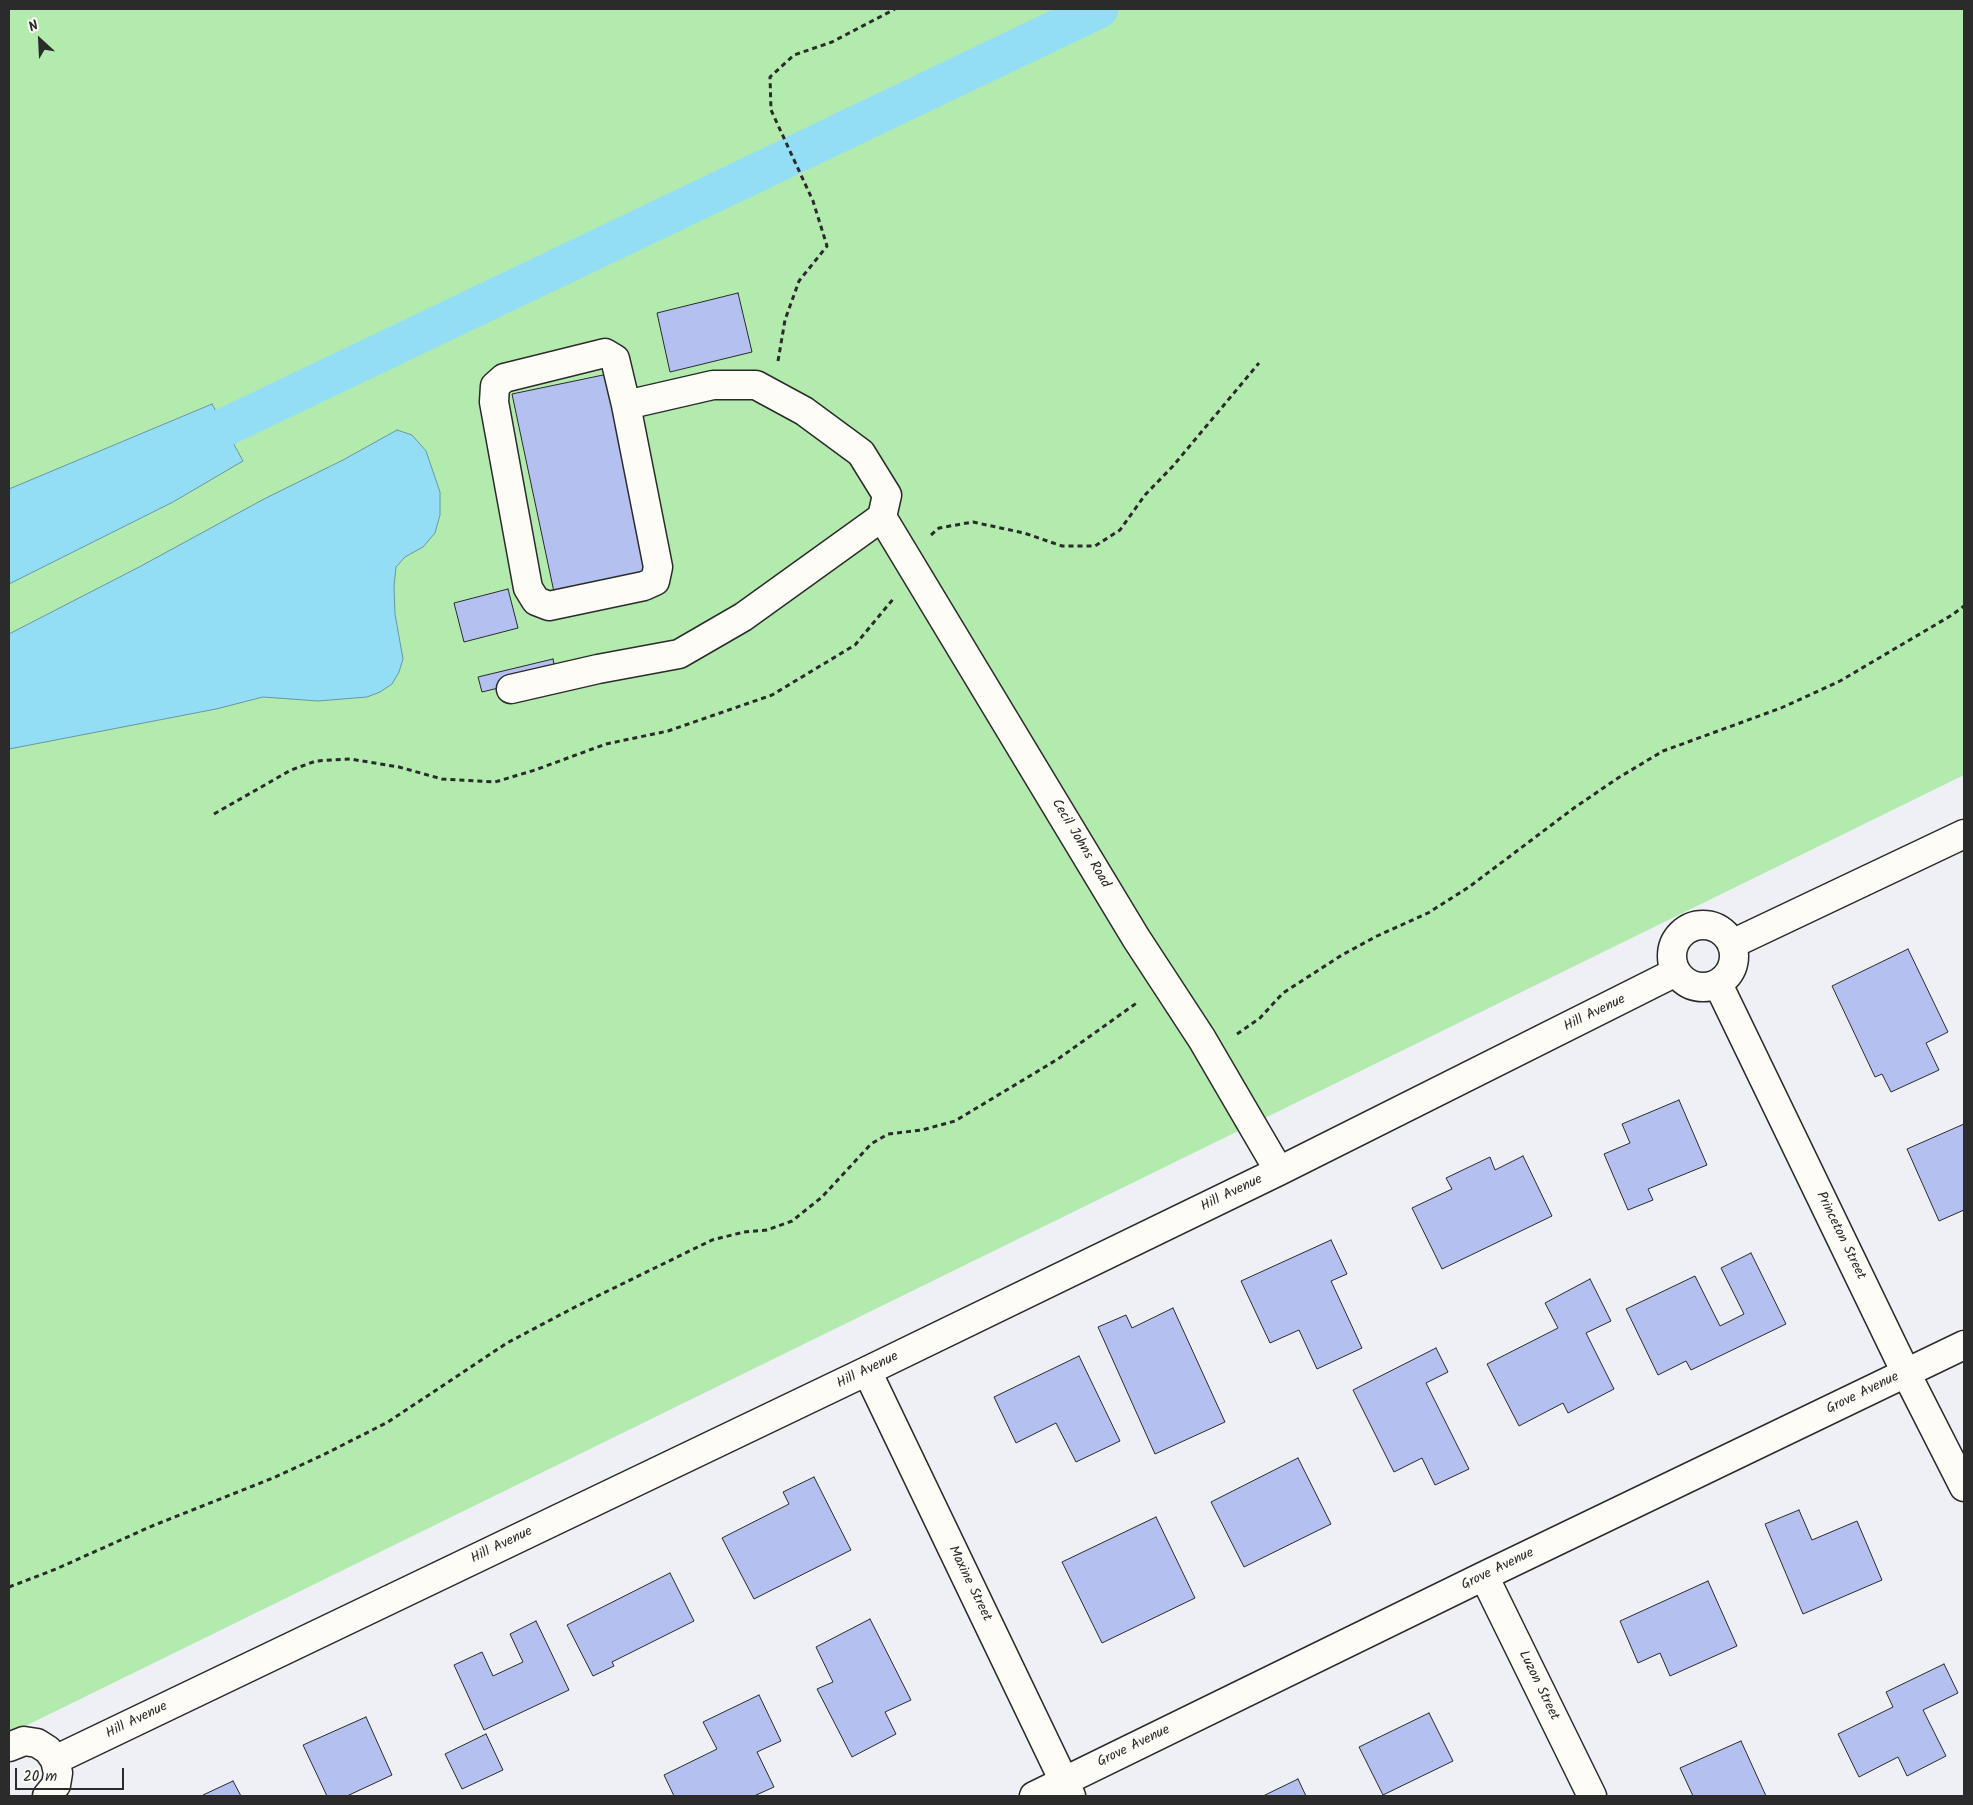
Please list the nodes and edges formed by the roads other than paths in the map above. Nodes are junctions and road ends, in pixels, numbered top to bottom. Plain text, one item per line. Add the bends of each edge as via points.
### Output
1 (626, 405) junction
2 (882, 517) junction
3 (511, 689) dead end
4 (1964, 834) edge
5 (1732, 944) junction
6 (1676, 972) junction
7 (1718, 984) junction
8 (1279, 1171) junction
9 (1964, 1345) edge
10 (867, 1371) junction
11 (1906, 1374) junction
12 (1964, 1487) edge
13 (1484, 1576) junction
14 (9, 1747) edge
15 (55, 1760) junction
16 (1067, 1789) edge
17 (47, 1796) edge
18 (1034, 1796) edge
19 (1592, 1796) edge

1 - 1 street via 615,359 606,354 504,378 495,386 494,402 528,588 536,602 549,606 655,581 658,567
1 - 2 street via 713,385 756,385 804,410 861,453 887,495
2 - 3 street via 743,617 679,654
2 - 8 street, Cecil Johns Road via 1202,1039
4 - 5 street
5 - 6 street via 1716,928 1692,928 1674,943 1672,952
5 - 7 street via 1730,972
6 - 7 street via 1690,984 1700,987
6 - 8 street, Hill Avenue
7 - 11 street, Princeton Street
8 - 10 street, Hill Avenue
9 - 11 street, Grove Avenue
10 - 15 street, Hill Avenue
10 - 16 street, Maxine Street
11 - 12 street, Princeton Street
11 - 13 street, Grove Avenue
13 - 16 street, Grove Avenue
13 - 19 street, Luzon Street
14 - 15 street via 24,1741 37,1744 48,1750
15 - 17 street via 58,1772 56,1785
16 - 18 street, Grove Avenue

